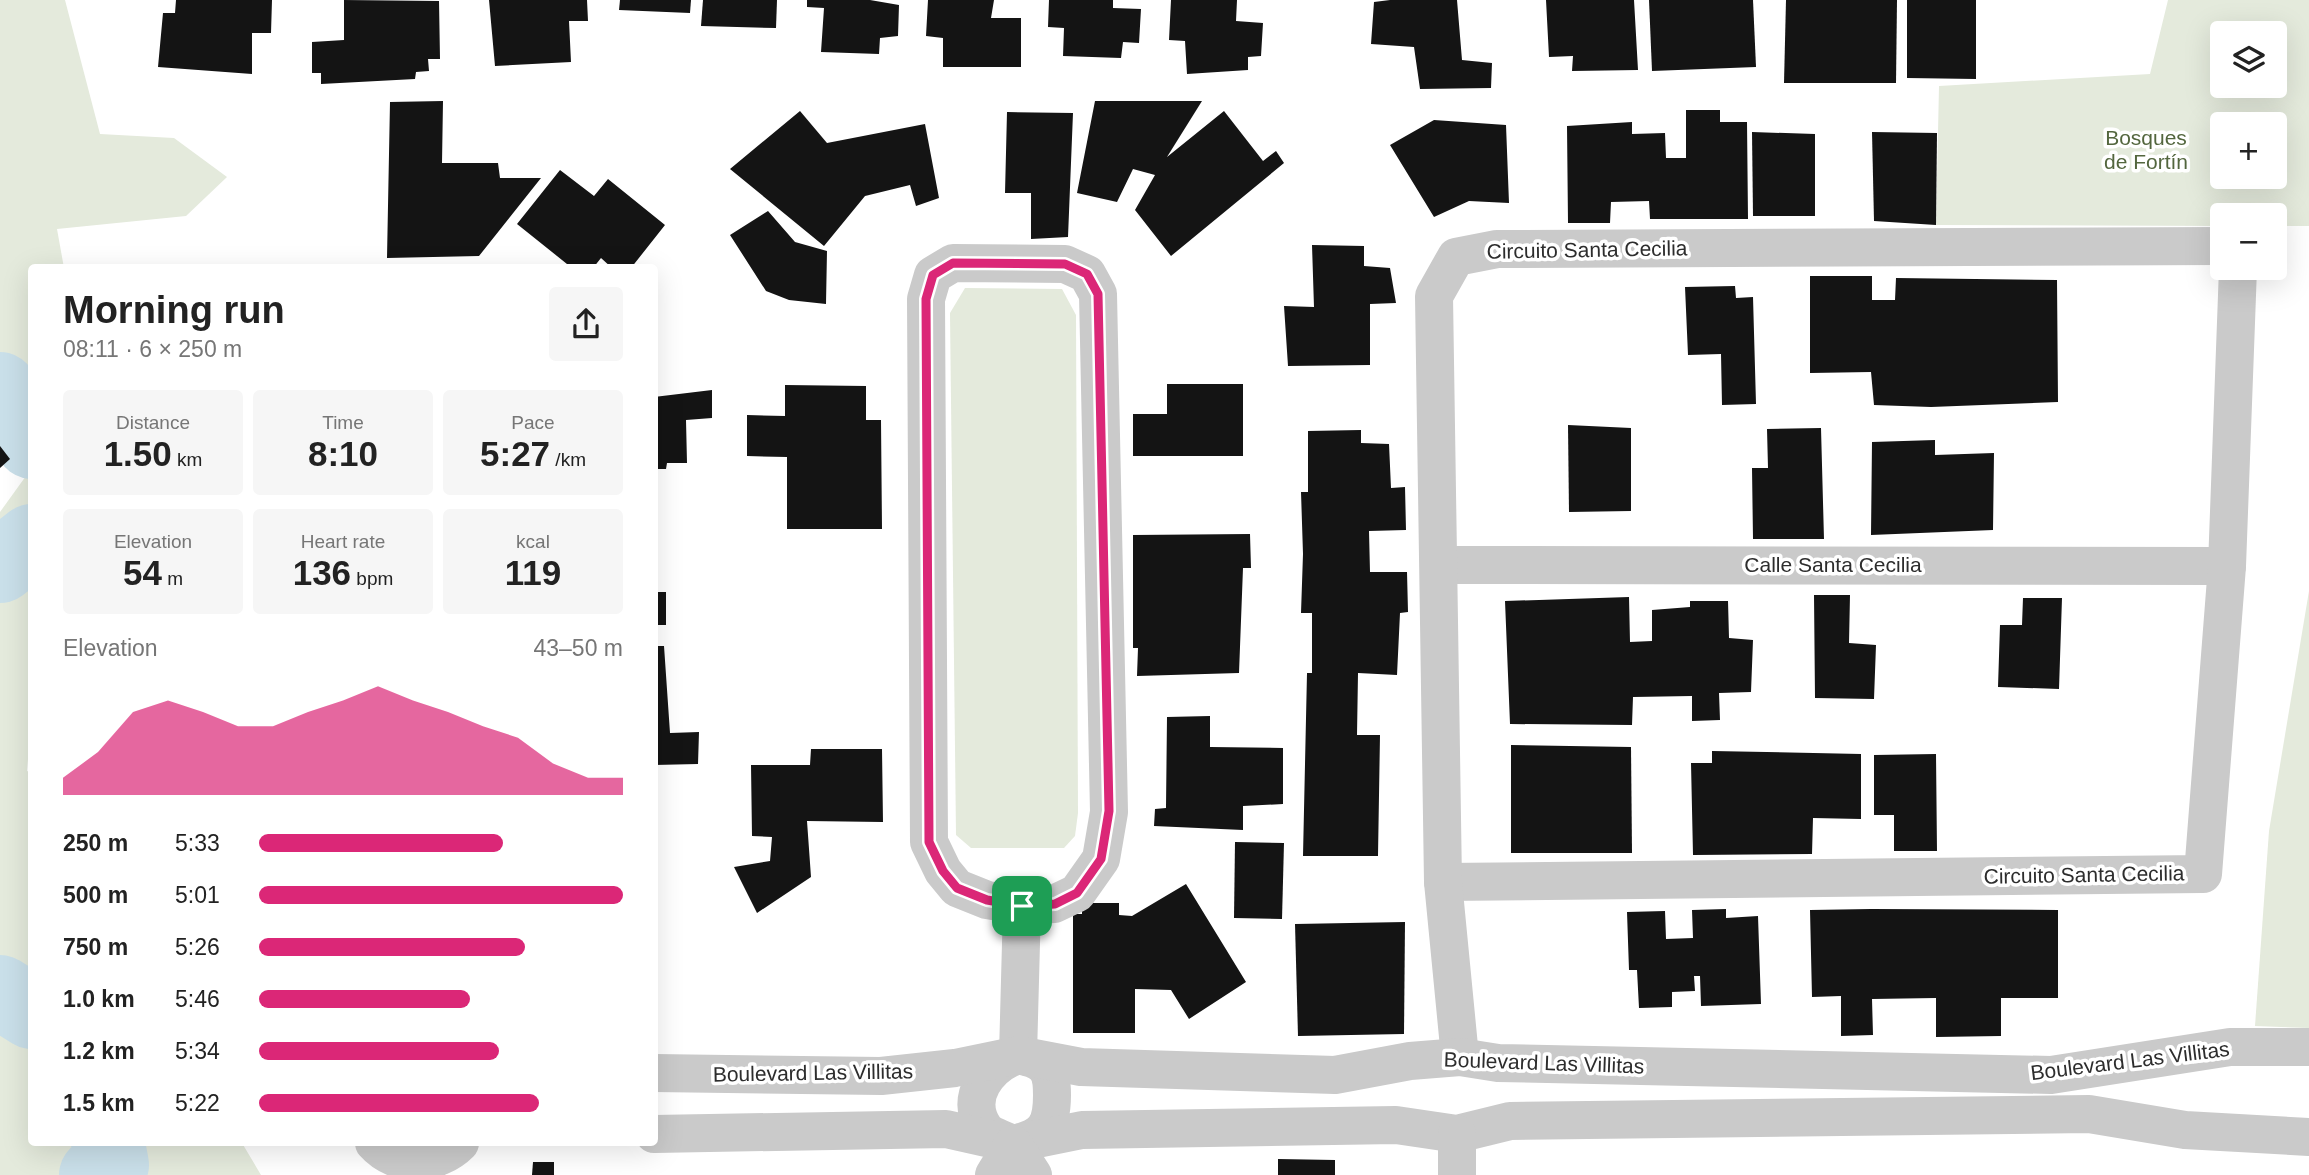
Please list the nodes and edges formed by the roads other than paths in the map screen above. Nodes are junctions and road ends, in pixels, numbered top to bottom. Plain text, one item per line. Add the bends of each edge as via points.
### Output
1 (2210, 246) edge
2 (2238, 280) edge
3 (1438, 565) junction
4 (2227, 566) junction
5 (1443, 882) junction
6 (1022, 906) junction
7 (2309, 1047) edge
8 (1018, 1055) junction
9 (1460, 1057) junction
10 (658, 1073) edge
11 (1457, 1134) junction
12 (658, 1135) edge
13 (2309, 1137) edge
14 (378, 1146) edge
15 (457, 1146) edge
16 (1013, 1165) edge
17 (416, 1168) edge
18 (1457, 1175) edge

1 - 3 street, Circuito Santa Cecilia via 1497,249 1456,257 1434,296
2 - 4 street, Circuito Santa Cecilia
3 - 4 street, Calle Santa Cecilia
3 - 5 street, Circuito Santa Cecilia
4 - 5 street, Circuito Santa Cecilia via 2203,874
5 - 9 street, Circuito Santa Cecilia
6 - 6 street via 1055,904 1077,893 1101,859 1109,811 1098,294 1087,274 1065,264 953,263 933,275 926,299 929,842 957,888 987,900
6 - 8 street
7 - 9 street, Boulevard Las Villitas via 2230,1047 2051,1075 1498,1063
8 - 9 street, Boulevard Las Villitas via 1081,1067 1335,1075
8 - 10 street, Boulevard Las Villitas via 881,1076
8 - 16 street via 1001,1061 987,1074 976,1108 985,1129
8 - 16 street via 1043,1064 1052,1075 1052,1108 1050,1122
9 - 11 street via 1431,1079 1426,1097 1429,1115 1437,1125
9 - 11 street via 1481,1064 1499,1086 1487,1118
11 - 13 street, Boulevard Las Villitas via 1510,1121 2089,1114 2185,1130
11 - 16 street, Boulevard Las Villitas via 1396,1125 1082,1130
11 - 18 street
12 - 16 street, Boulevard Las Villitas via 946,1129
14 - 17 street
15 - 17 street

